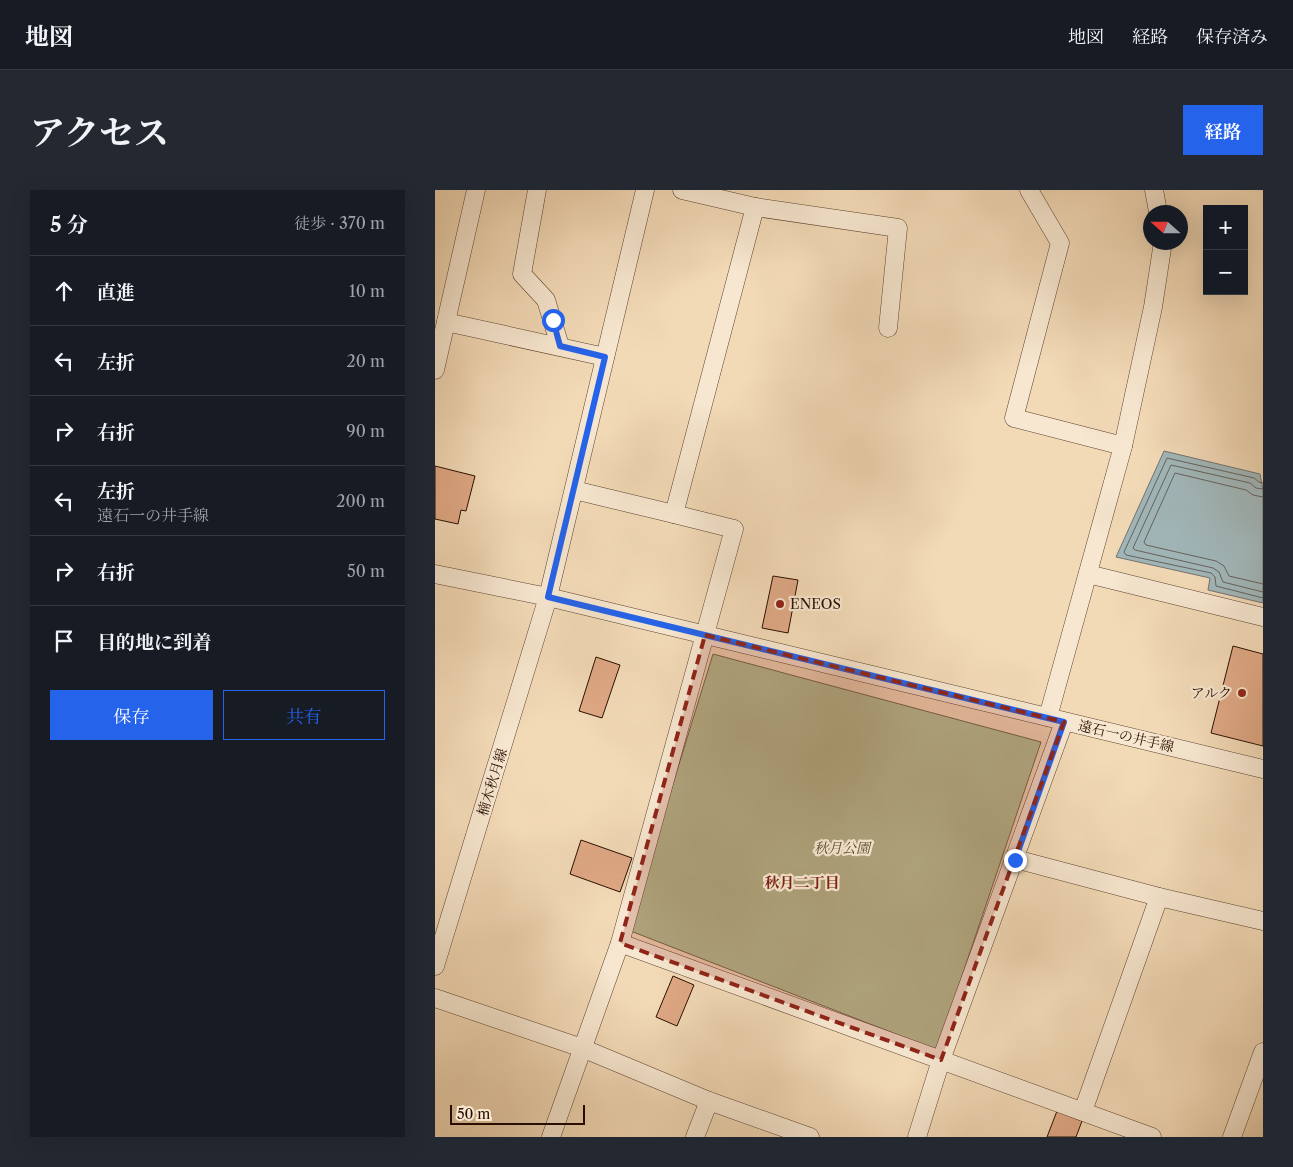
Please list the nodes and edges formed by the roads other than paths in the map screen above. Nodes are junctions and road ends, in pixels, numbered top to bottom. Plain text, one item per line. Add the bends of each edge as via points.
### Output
1 (476, 190) edge
2 (537, 190) edge
3 (645, 190) edge
4 (682, 190) edge
5 (1029, 190) edge
6 (1154, 190) edge
7 (1157, 205) edge
8 (755, 207) junction
9 (1162, 250) edge
10 (446, 322) junction
11 (888, 328) dead end
12 (560, 346) junction
13 (605, 357) junction
14 (435, 370) edge
15 (1123, 446) junction
16 (574, 490) junction
17 (674, 514) junction
18 (435, 574) edge
19 (1088, 574) junction
20 (548, 597) junction
21 (1263, 616) edge
22 (705, 635) junction
23 (1056, 719) junction
24 (1263, 769) edge
25 (1015, 860) junction
26 (1159, 897) junction
27 (1263, 921) edge
28 (620, 942) junction
29 (435, 966) edge
30 (435, 998) edge
31 (582, 1048) junction
32 (1263, 1052) edge
33 (941, 1060) junction
34 (709, 1101) junction
35 (1083, 1111) junction
36 (551, 1137) edge
37 (695, 1137) edge
38 (810, 1137) edge
39 (917, 1137) edge
40 (1152, 1137) edge
41 (1232, 1137) edge

1 - 10 street
2 - 12 street via 522,274 546,300
3 - 13 street, 楠木秋月線
4 - 8 street
5 - 15 street via 1060,243 1014,418
6 - 7 street
8 - 11 street via 898,228
8 - 17 street
9 - 15 street
10 - 12 street
10 - 14 street
12 - 13 street
13 - 16 street, 楠木秋月線
15 - 19 street
16 - 17 street
16 - 20 street, 楠木秋月線
17 - 22 street via 734,529
18 - 20 street, 遠石一の井手線
19 - 21 street
19 - 23 street
20 - 22 street, 遠石一の井手線
20 - 29 street, 楠木秋月線
22 - 23 street, 遠石一の井手線
22 - 28 street
23 - 24 street, 遠石一の井手線
23 - 25 street
25 - 26 street
25 - 33 street
26 - 27 street
26 - 35 street
28 - 31 street
28 - 33 street
30 - 31 street
31 - 34 street
31 - 36 street
32 - 41 street
33 - 35 street
33 - 39 street
34 - 37 street
34 - 38 street
35 - 40 street

